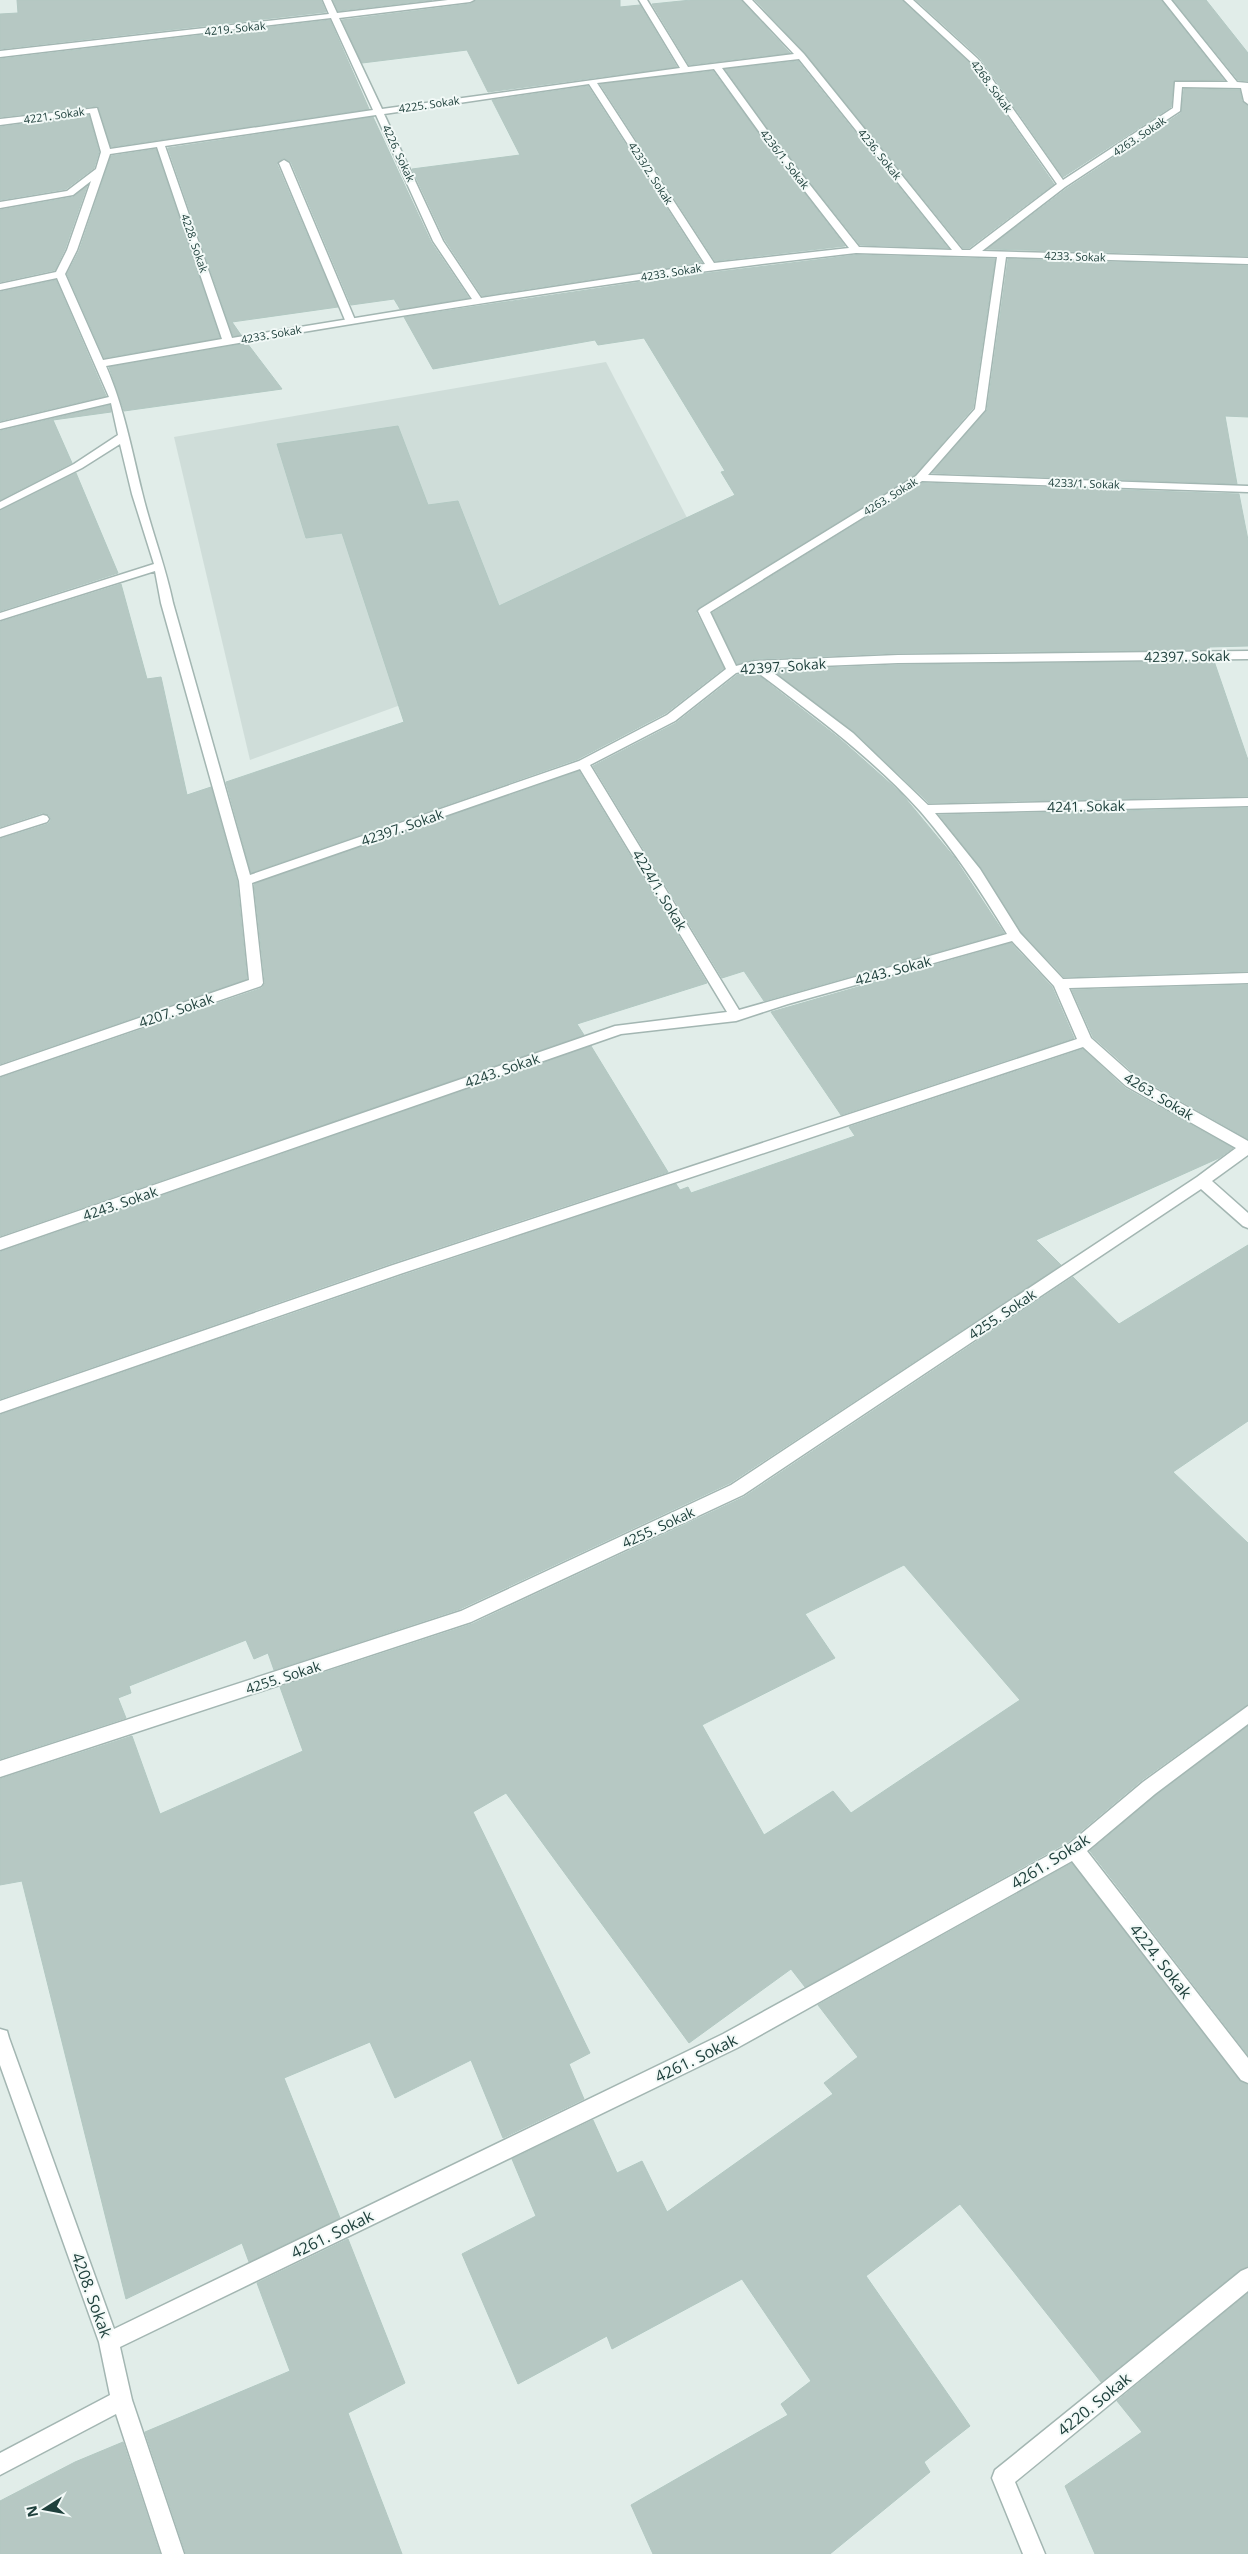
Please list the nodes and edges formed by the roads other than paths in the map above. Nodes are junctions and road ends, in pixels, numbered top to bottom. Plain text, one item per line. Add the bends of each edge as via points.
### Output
1 (327, 0) edge
2 (470, 0) edge
3 (643, 0) edge
4 (747, 0) edge
5 (908, 0) edge
6 (1168, 0) edge
7 (335, 17) junction
8 (0, 54) edge
9 (801, 56) junction
10 (716, 66) junction
11 (686, 70) junction
12 (591, 81) junction
13 (1233, 83) junction
14 (1246, 85) edge
15 (1248, 101) edge
16 (379, 111) junction
17 (0, 122) edge
18 (160, 144) junction
19 (106, 152) junction
20 (284, 163) dead end
21 (98, 171) junction
22 (1062, 185) junction
23 (0, 205) edge
24 (856, 250) junction
25 (959, 252) junction
26 (973, 253) junction
27 (1002, 254) junction
28 (1248, 261) edge
29 (711, 266) junction
30 (60, 274) junction
31 (0, 286) edge
32 (479, 302) junction
33 (350, 320) junction
34 (228, 342) junction
35 (100, 364) junction
36 (115, 399) junction
37 (0, 426) edge
38 (123, 437) junction
39 (920, 478) junction
40 (1248, 489) edge
41 (0, 506) edge
42 (160, 566) junction
43 (0, 617) edge
44 (1248, 655) edge
45 (755, 665) junction
46 (732, 670) junction
47 (583, 764) junction
48 (1248, 802) edge
49 (925, 809) junction
50 (43, 819) dead end
51 (0, 832) edge
52 (245, 881) junction
53 (1015, 936) junction
54 (1248, 978) edge
55 (1060, 984) junction
56 (736, 1016) junction
57 (1085, 1041) junction
58 (0, 1071) edge
59 (1248, 1147) edge
60 (1202, 1181) junction
61 (1248, 1222) edge
62 (0, 1244) edge
63 (0, 1407) edge
64 (1248, 1714) edge
65 (0, 1769) edge
66 (1075, 1850) junction
67 (0, 2038) edge
68 (1248, 2073) edge
69 (1248, 2278) edge
70 (109, 2342) junction
71 (122, 2400) junction
72 (0, 2464) edge
73 (173, 2554) edge
74 (1034, 2554) edge

1 - 7 street, 4226. Sokak
2 - 7 street, 4219. Sokak
3 - 11 street
4 - 9 street
5 - 22 street, 4268. Sokak via 975,61
6 - 13 street
7 - 8 street, 4219. Sokak
7 - 16 street, 4226. Sokak
9 - 10 street, 4225. Sokak
9 - 25 street, 4236. Sokak
10 - 11 street, 4225. Sokak
10 - 24 street, 4236/1. Sokak
11 - 12 street, 4225. Sokak
12 - 16 street, 4225. Sokak
12 - 29 street, 4233/2. Sokak
13 - 14 street
13 - 22 street, 4263. Sokak via 1178,84 1177,110
14 - 15 street
16 - 18 street, 4225. Sokak
16 - 32 street, 4226. Sokak via 438,241
17 - 19 street, 4221. Sokak via 94,110
18 - 19 street, 4225. Sokak
18 - 34 street, 4228. Sokak
19 - 21 street
20 - 33 street
21 - 23 street via 70,193
21 - 30 street via 72,250
22 - 26 street, 4263. Sokak
24 - 25 street, 4233. Sokak
24 - 29 street, 4233. Sokak
25 - 26 street, 4233. Sokak
26 - 27 street, 4233. Sokak
27 - 28 street, 4233. Sokak
27 - 39 street, 4263. Sokak via 980,410
29 - 32 street, 4233. Sokak
30 - 31 street
30 - 35 street
32 - 33 street, 4233. Sokak
33 - 34 street, 4233. Sokak
34 - 35 street, 4233. Sokak
35 - 36 street
36 - 37 street
36 - 38 street
38 - 41 street via 78,466
38 - 42 street
39 - 40 street, 4233/1. Sokak
39 - 46 street, 4263. Sokak via 704,612
42 - 43 street
42 - 52 street via 167,603
44 - 45 street, 42397. Sokak via 898,659
45 - 46 street, 42397. Sokak
45 - 49 street, 4263. Sokak via 848,736
46 - 47 street, 42397. Sokak via 671,718
47 - 52 street, 42397. Sokak
47 - 56 street, 4224/1. Sokak
48 - 49 street, 4241. Sokak
49 - 53 street, 4263. Sokak via 975,872
50 - 51 street
52 - 58 street, 4207. Sokak via 256,983
53 - 55 street, 4263. Sokak
53 - 56 street, 4243. Sokak
54 - 55 street
55 - 57 street, 4263. Sokak
56 - 62 street, 4243. Sokak via 620,1029
57 - 59 street, 4263. Sokak via 1131,1082
57 - 63 street via 395,1270
59 - 60 street, 4255. Sokak
60 - 61 street
60 - 65 street, 4255. Sokak via 737,1490 465,1617
64 - 66 street, 4261. Sokak via 1149,1788
66 - 68 street, 4224. Sokak
66 - 70 street, 4261. Sokak via 730,2042
67 - 70 street, 4208. Sokak
69 - 74 street, 4220. Sokak via 1003,2478
70 - 71 street, 4208. Sokak
71 - 72 street
71 - 73 street, 4208. Sokak

